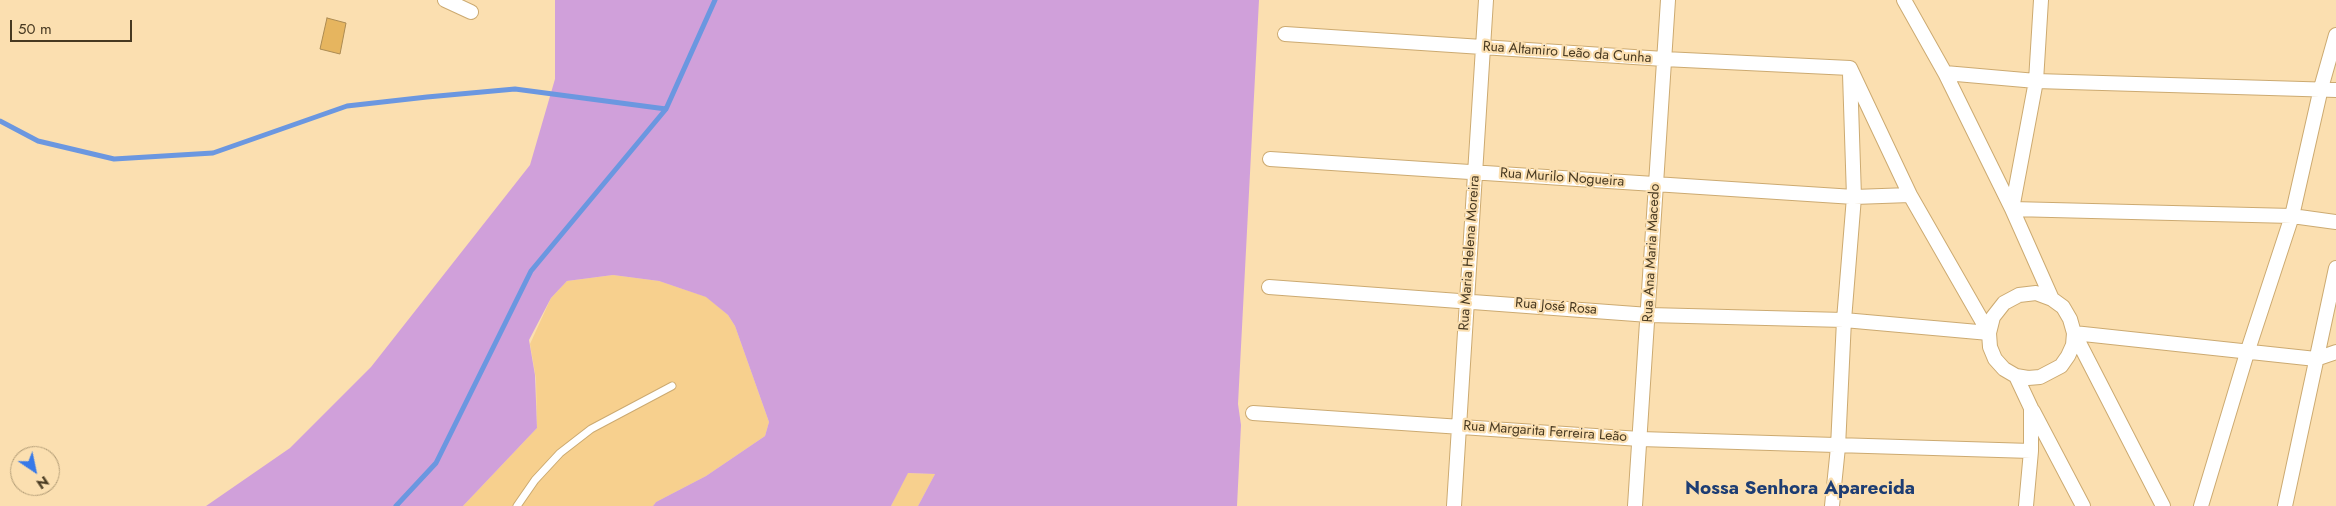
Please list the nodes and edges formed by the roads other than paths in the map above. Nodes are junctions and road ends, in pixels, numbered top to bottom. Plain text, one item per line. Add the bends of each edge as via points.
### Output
1 (446, 0) edge
2 (1486, 0) edge
3 (1668, 0) edge
4 (1904, 0) edge
5 (2041, 0) edge
6 (472, 12) dead end
7 (1285, 34) dead end
8 (2336, 35) edge
9 (1483, 47) junction
10 (1664, 59) junction
11 (1850, 68) junction
12 (1945, 74) junction
13 (2036, 81) junction
14 (2321, 88) junction
15 (2336, 90) edge
16 (1270, 159) dead end
17 (1476, 173) junction
18 (1656, 185) junction
19 (1910, 195) junction
20 (1854, 197) junction
21 (2012, 209) junction
22 (2292, 216) junction
23 (2336, 222) edge
24 (2336, 268) edge
25 (1269, 287) dead end
26 (2052, 299) junction
27 (1466, 300) junction
28 (1649, 314) junction
29 (1844, 320) junction
30 (1988, 333) junction
31 (2074, 333) junction
32 (2336, 352) edge
33 (2247, 353) junction
34 (2316, 359) junction
35 (2016, 376) junction
36 (672, 386) dead end
37 (2031, 408) junction
38 (1253, 413) dead end
39 (1459, 427) junction
40 (1640, 439) junction
41 (1838, 446) junction
42 (2031, 451) junction
43 (517, 506) edge
44 (1454, 506) edge
45 (1635, 506) edge
46 (1832, 506) edge
47 (2026, 506) edge
48 (2083, 506) edge
49 (2163, 506) edge
50 (2201, 506) edge
51 (2285, 506) edge

1 - 6 street
2 - 9 street, Rua Maria Helena Moreira
3 - 10 street, Rua Ana Maria Macedo
4 - 12 street
5 - 13 street
7 - 9 street, Rua Altamiro Leão da Cunha
8 - 14 street
9 - 10 street, Rua Altamiro Leão da Cunha
9 - 17 street, Rua Maria Helena Moreira
10 - 11 street, Rua Altamiro Leão da Cunha
10 - 18 street, Rua Ana Maria Macedo
11 - 19 street
11 - 20 street
12 - 13 street
12 - 21 street
13 - 14 street
13 - 21 street
14 - 15 street
14 - 22 street
16 - 17 street, Rua Murilo Nogueira
17 - 18 street, Rua Murilo Nogueira
17 - 27 street, Rua Maria Helena Moreira
18 - 20 street, Rua Murilo Nogueira
18 - 28 street, Rua Ana Maria Macedo
19 - 20 street, Rua Murilo Nogueira
19 - 30 street
20 - 29 street
21 - 22 street
21 - 26 street
22 - 23 street
22 - 33 street
24 - 34 street
25 - 27 street, Rua José Rosa
26 - 30 street via 2036,294 2019,295 1998,310
26 - 31 street via 2063,308
27 - 28 street, Rua José Rosa
27 - 39 street, Rua Maria Helena Moreira
28 - 29 street, Rua José Rosa
28 - 40 street, Rua Ana Maria Macedo
29 - 30 street, Rua José Rosa
29 - 41 street
30 - 35 street via 1995,359
31 - 33 street
31 - 35 street via 2068,356 2056,370 2040,378
31 - 49 street
32 - 34 street
33 - 34 street
33 - 50 street
34 - 51 street
35 - 37 street
36 - 43 lane via 592,429 560,453
37 - 42 street
37 - 48 street
38 - 39 street, Rua Margarita Ferreira Leão
39 - 40 street, Rua Margarita Ferreira Leão
39 - 44 street, Rua Maria Helena Moreira
40 - 41 street, Rua Margarita Ferreira Leão
40 - 45 street, Rua Ana Maria Macedo
41 - 42 street, Rua Margarita Ferreira Leão
41 - 46 street
42 - 47 street

